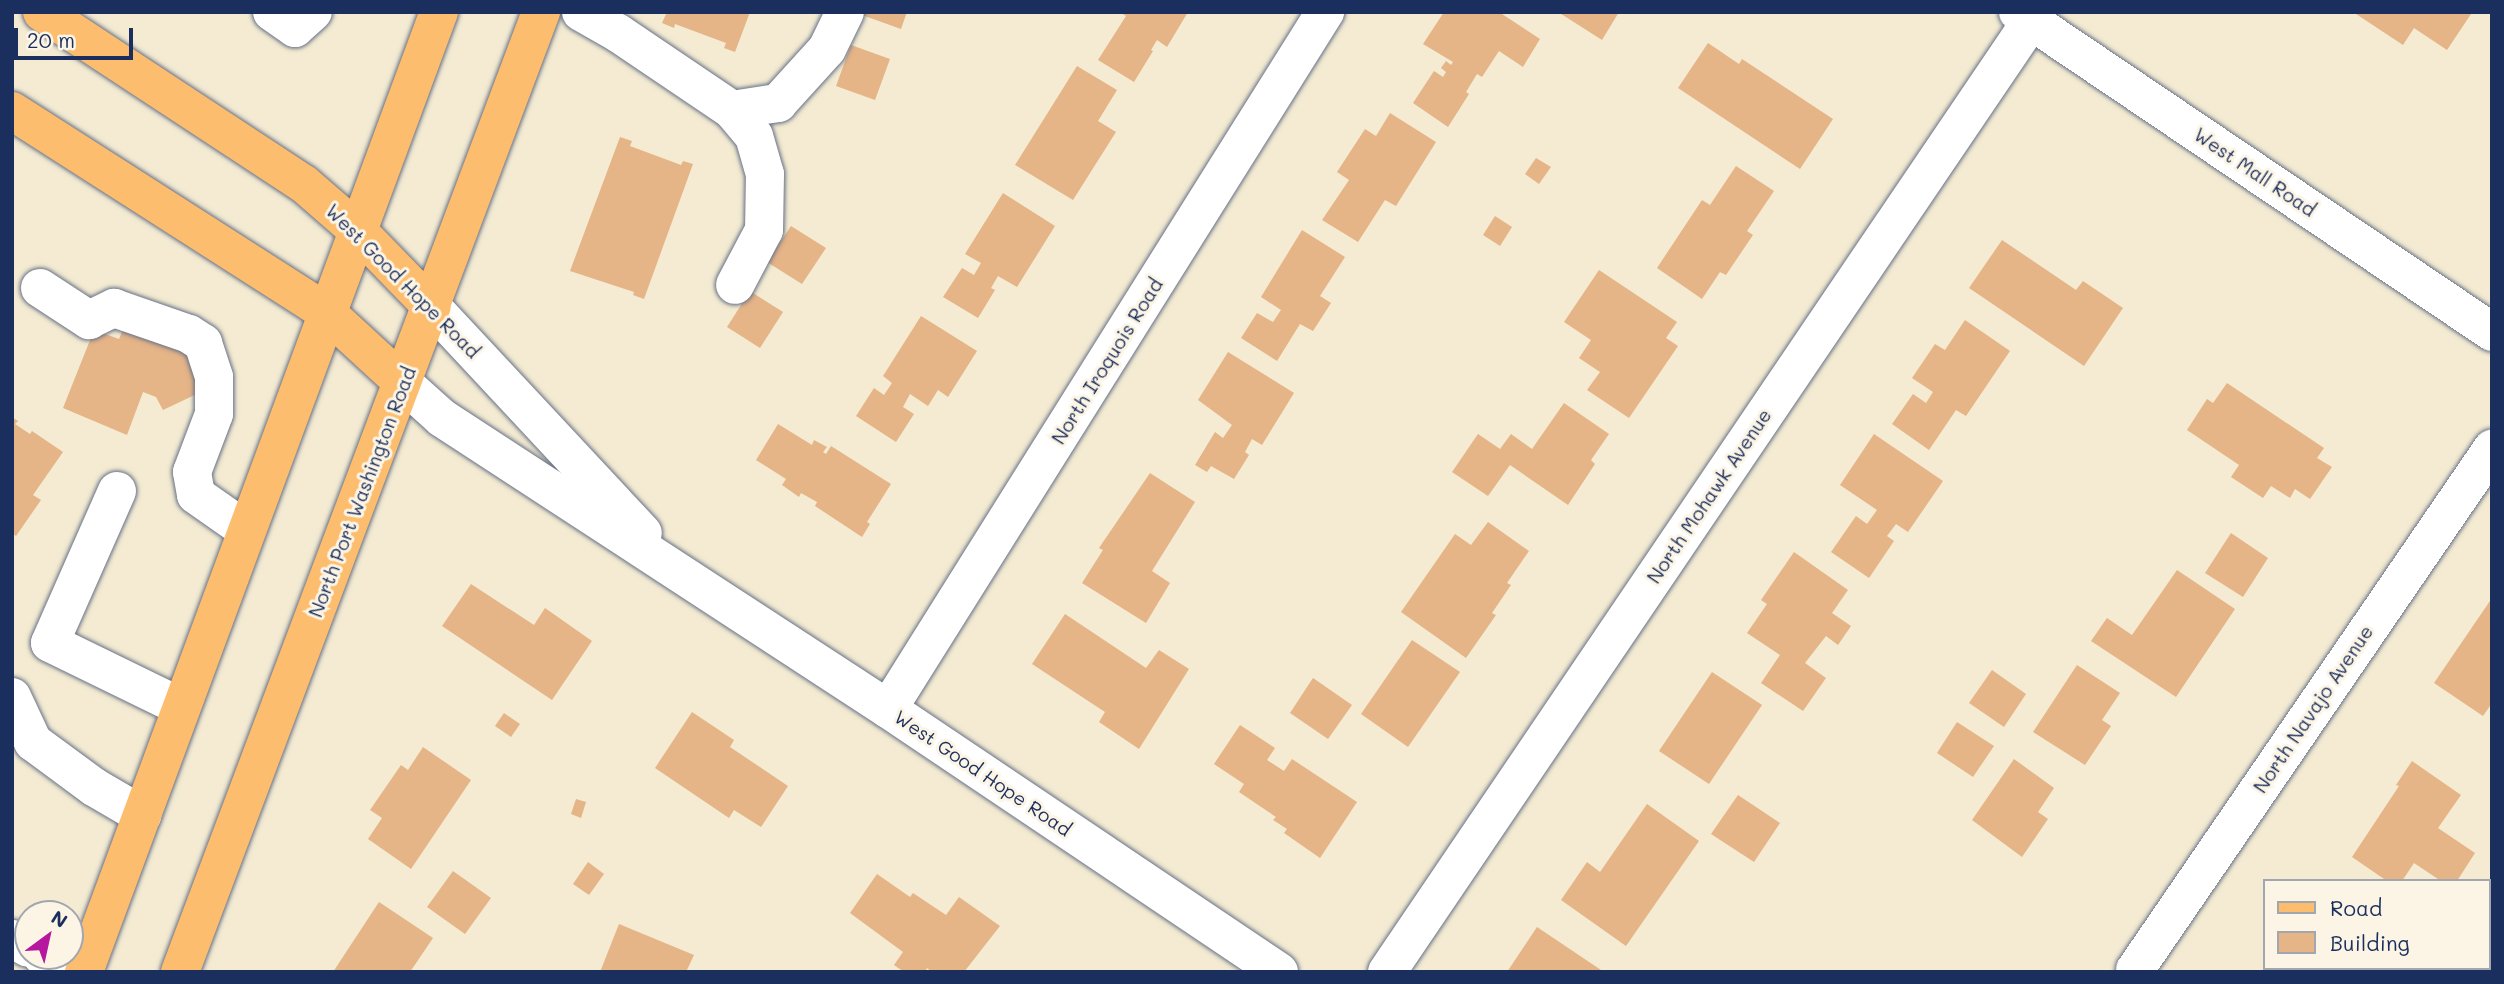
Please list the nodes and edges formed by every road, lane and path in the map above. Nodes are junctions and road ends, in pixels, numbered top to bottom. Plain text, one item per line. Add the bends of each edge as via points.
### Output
1 (42, 12) edge
2 (272, 12) edge
3 (313, 12) edge
4 (439, 12) edge
5 (541, 12) edge
6 (581, 12) edge
7 (845, 12) edge
8 (1325, 12) edge
9 (2028, 15) edge
10 (732, 110) junction
11 (12, 111) edge
12 (357, 230) junction
13 (735, 285) dead end
14 (40, 288) dead end
15 (432, 307) junction
16 (326, 312) junction
17 (2492, 332) edge
18 (402, 382) junction
19 (2492, 449) edge
20 (117, 491) dead end
21 (246, 530) junction
22 (685, 578) junction
23 (12, 697) edge
24 (181, 707) junction
25 (888, 709) junction
26 (142, 815) junction
27 (2135, 970) dead end
28 (84, 972) edge
29 (180, 972) edge
30 (1279, 972) edge
31 (1387, 972) edge

1 - 12 main road, West Good Hope Road via 264,156
2 - 3 street via 295,27
4 - 12 main road
5 - 15 main road, North Port Washington Road
6 - 10 street
7 - 10 street via 827,49 778,103
8 - 25 street, North Iroquois Road
9 - 17 street, West Mall Road
9 - 31 street, North Mohawk Avenue
10 - 13 street via 754,136 765,174 764,230
11 - 16 main road, West Good Hope Road
12 - 15 main road, West Good Hope Road
12 - 16 main road
14 - 21 street via 89,320 114,308 203,343 214,376 214,414 192,472 196,495
15 - 18 main road, North Port Washington Road
15 - 22 street, West Good Hope Road
16 - 18 main road, West Good Hope Road
16 - 21 main road
18 - 22 street, West Good Hope Road via 442,418
18 - 29 main road, North Port Washington Road
19 - 27 street, North Navajo Avenue
20 - 24 street via 50,643
21 - 24 main road
22 - 25 street, West Good Hope Road
23 - 26 street via 33,742
24 - 26 main road
25 - 30 street, West Good Hope Road
26 - 28 main road

